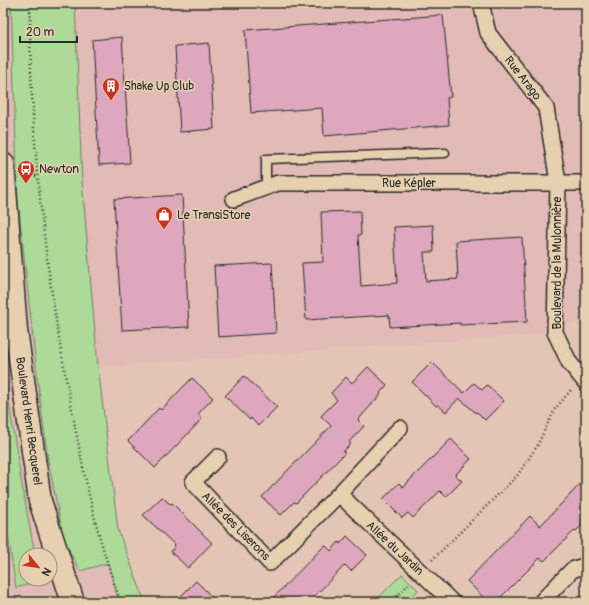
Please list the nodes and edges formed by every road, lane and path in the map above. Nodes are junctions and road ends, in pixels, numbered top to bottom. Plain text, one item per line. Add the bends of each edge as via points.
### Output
1 (30, 3) edge
2 (481, 3) edge
3 (445, 153) dead end
4 (3, 164) edge
5 (558, 182) junction
6 (586, 183) edge
7 (266, 187) junction
8 (234, 199) dead end
9 (584, 381) edge
10 (400, 428) dead end
11 (218, 458) dead end
12 (339, 494) junction
13 (586, 565) edge
14 (421, 572) junction
15 (73, 602) edge
16 (121, 602) edge
17 (391, 602) edge
18 (452, 602) edge
19 (541, 602) edge

1 - 16 path via 36,148 54,314 103,550
2 - 5 street, Rue Arago via 488,33 546,108
3 - 7 lane via 266,159
4 - 15 main road, Boulevard Henri Becquerel via 16,330 40,501
5 - 6 street, Rue Képler
5 - 7 street, Rue Képler via 278,183
5 - 9 street, Boulevard de la Mulonnière via 555,332 569,362
7 - 8 street, Rue Képler
9 - 14 path via 555,409 537,446 517,476
10 - 12 street
11 - 12 street, Allée des Liserons via 193,482 270,563
12 - 14 street, Allée du Jardin
13 - 19 street via 572,570
14 - 17 path
14 - 18 street, Allée du Jardin

